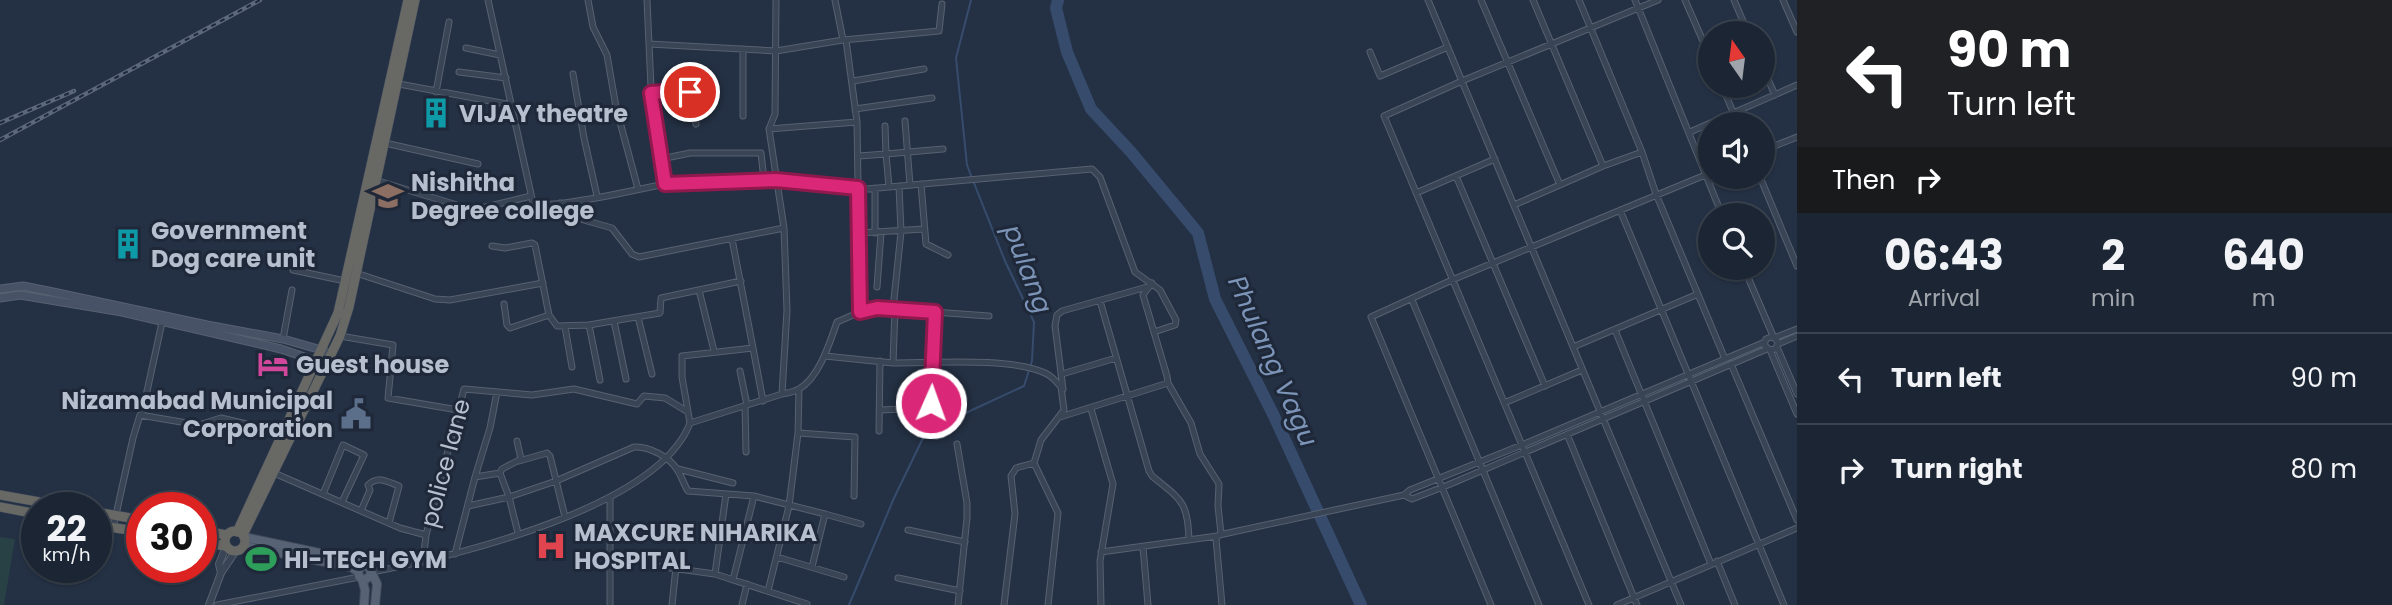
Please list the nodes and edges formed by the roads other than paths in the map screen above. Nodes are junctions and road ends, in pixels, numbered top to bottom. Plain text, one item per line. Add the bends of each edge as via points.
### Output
1 (408, 0) edge
2 (415, 0) edge
3 (488, 0) edge
4 (588, 0) edge
5 (647, 0) edge
6 (776, 0) edge
7 (835, 0) edge
8 (1429, 0) edge
9 (1481, 0) edge
10 (1533, 0) edge
11 (1579, 0) edge
12 (1635, 0) edge
13 (1658, 0) edge
14 (1685, 0) edge
15 (1734, 0) edge
16 (1783, 0) edge
17 (942, 4) dead end
18 (1638, 9) junction
19 (1743, 21) edge
20 (449, 22) dead end
21 (1591, 27) junction
22 (1698, 30) edge
23 (1797, 32) edge
24 (845, 40) junction
25 (649, 44) junction
26 (1551, 44) junction
27 (1448, 47) junction
28 (466, 48) dead end
29 (743, 49) junction
30 (776, 51) junction
31 (1370, 52) dead end
32 (501, 55) junction
33 (1507, 62) junction
34 (924, 69) dead end
35 (459, 72) dead end
36 (573, 74) dead end
37 (506, 78) junction
38 (853, 81) junction
39 (1462, 81) junction
40 (399, 83) junction
41 (1797, 85) edge
42 (436, 92) junction
43 (651, 93) junction
44 (1775, 95) edge
45 (932, 98) dead end
46 (1727, 98) edge
47 (1768, 98) edge
48 (512, 105) junction
49 (855, 109) junction
50 (1733, 112) joint
51 (743, 116) dead end
52 (905, 121) dead end
53 (857, 122) junction
54 (696, 124) dead end
55 (885, 126) dead end
56 (1698, 128) edge
57 (769, 129) junction
58 (1690, 132) junction
59 (1795, 138) edge
60 (385, 143) junction
61 (1775, 146) edge
62 (1797, 147) edge
63 (943, 149) dead end
64 (908, 152) junction
65 (1642, 152) junction
66 (1698, 152) edge
67 (886, 154) junction
68 (859, 156) junction
69 (661, 159) junction
70 (1495, 159) junction
71 (478, 164) dead end
72 (1603, 166) junction
73 (1456, 176) junction
74 (1698, 178) edge
75 (375, 180) junction
76 (764, 180) junction
77 (776, 180) junction
78 (665, 184) junction
79 (921, 184) junction
80 (910, 185) junction
81 (1559, 185) junction
82 (900, 186) junction
83 (889, 187) junction
84 (858, 188) junction
85 (875, 188) junction
86 (1765, 189) edge
87 (638, 190) junction
88 (1416, 193) junction
89 (1656, 194) junction
90 (531, 196) junction
91 (597, 196) junction
92 (560, 204) junction
93 (457, 205) dead end
94 (1514, 205) junction
95 (477, 209) dead end
96 (1620, 210) junction
97 (784, 228) junction
98 (924, 229) junction
99 (901, 232) junction
100 (859, 233) junction
101 (878, 233) junction
102 (732, 239) junction
103 (492, 246) dead end
104 (1532, 248) junction
105 (948, 255) dead end
106 (1494, 263) junction
107 (1797, 266) edge
108 (293, 270) dead end
109 (356, 273) junction
110 (1749, 280) edge
111 (345, 281) junction
112 (741, 281) junction
113 (1452, 281) junction
114 (543, 283) junction
115 (1150, 285) junction
116 (877, 287) dead end
117 (0, 289) edge
118 (292, 290) dead end
119 (699, 290) junction
120 (1698, 294) junction
121 (0, 298) edge
122 (1412, 300) junction
123 (1100, 301) junction
124 (504, 304) dead end
125 (894, 309) junction
126 (1660, 310) junction
127 (860, 312) junction
128 (935, 312) junction
129 (549, 315) junction
130 (989, 316) dead end
131 (638, 317) junction
132 (163, 318) junction
133 (614, 321) junction
134 (589, 326) junction
135 (565, 327) junction
136 (1797, 329) edge
137 (1615, 330) junction
138 (1154, 332) junction
139 (340, 336) junction
140 (1797, 336) edge
141 (283, 339) junction
142 (1765, 342) junction
143 (1776, 342) junction
144 (1573, 347) junction
145 (753, 348) junction
146 (321, 349) junction
147 (1769, 350) junction
148 (714, 351) junction
149 (331, 353) junction
150 (825, 356) junction
151 (1116, 358) junction
152 (1727, 358) junction
153 (316, 361) junction
154 (880, 361) junction
155 (893, 363) junction
156 (933, 363) junction
157 (326, 365) junction
158 (1731, 365) junction
159 (572, 368) dead end
160 (1583, 370) junction
161 (740, 371) dead end
162 (652, 374) dead end
163 (1062, 374) junction
164 (1687, 375) junction
165 (625, 379) dead end
166 (600, 380) dead end
167 (1690, 382) junction
168 (1168, 383) junction
169 (1545, 386) junction
170 (799, 389) junction
171 (496, 392) junction
172 (1063, 392) junction
173 (782, 394) junction
174 (1797, 394) edge
175 (1642, 395) junction
176 (1128, 397) junction
177 (763, 401) junction
178 (1644, 402) junction
179 (1504, 403) junction
180 (746, 406) junction
181 (1091, 409) junction
182 (458, 410) junction
183 (880, 410) junction
184 (688, 412) junction
185 (1600, 412) junction
186 (142, 414) junction
187 (1797, 414) edge
188 (1060, 417) junction
189 (1603, 419) junction
190 (690, 423) junction
191 (255, 425) dead end
192 (879, 431) dead end
193 (798, 433) junction
194 (1567, 434) junction
195 (517, 442) dead end
196 (957, 444) dead end
197 (1521, 446) junction
198 (746, 452) dead end
199 (1524, 453) junction
200 (667, 459) junction
201 (519, 461) junction
202 (1034, 463) junction
203 (1480, 463) junction
204 (678, 469) junction
205 (1483, 470) junction
206 (274, 473) junction
207 (500, 473) junction
208 (475, 477) junction
209 (1439, 479) junction
210 (556, 481) junction
211 (733, 483) dead end
212 (1442, 487) junction
213 (323, 494) junction
214 (726, 494) junction
215 (0, 495) edge
216 (1404, 495) junction
217 (754, 496) junction
218 (854, 496) dead end
219 (509, 497) junction
220 (610, 497) junction
221 (21, 499) edge
222 (342, 502) junction
223 (468, 506) junction
224 (789, 506) junction
225 (0, 507) edge
226 (21, 511) edge
227 (361, 511) junction
228 (112, 514) edge
229 (825, 514) junction
230 (116, 515) junction
231 (126, 517) edge
232 (565, 517) junction
233 (1797, 520) edge
234 (389, 523) junction
235 (862, 524) dead end
236 (113, 528) joint
237 (1797, 528) edge
238 (126, 530) edge
239 (908, 530) dead end
240 (217, 533) edge
241 (519, 533) junction
242 (226, 535) junction
243 (426, 535) junction
244 (1219, 535) junction
245 (242, 537) junction
246 (1189, 540) junction
247 (965, 542) junction
248 (1758, 544) junction
249 (217, 545) edge
250 (1143, 547) junction
251 (229, 548) junction
252 (1101, 552) junction
253 (455, 554) junction
254 (777, 557) junction
255 (424, 562) junction
256 (1714, 562) junction
257 (656, 566) dead end
258 (812, 566) junction
259 (676, 567) junction
260 (372, 572) junction
261 (360, 573) junction
262 (715, 574) junction
263 (844, 577) dead end
264 (898, 578) dead end
265 (733, 579) junction
266 (1671, 581) junction
267 (747, 584) junction
268 (768, 591) junction
269 (960, 591) junction
270 (1634, 598) junction
271 (252, 602) edge
272 (807, 604) edge
273 (209, 605) edge
274 (217, 605) edge
275 (364, 605) edge
276 (375, 605) edge
277 (610, 605) edge
278 (671, 605) edge
279 (742, 605) edge
280 (958, 605) edge
281 (1004, 605) edge
282 (1048, 605) edge
283 (1101, 605) edge
284 (1148, 605) edge
285 (1222, 605) edge
286 (1491, 605) edge
287 (1539, 605) edge
288 (1589, 605) edge
289 (1617, 605) edge
290 (1637, 605) edge
291 (1681, 605) edge
292 (1735, 605) edge
293 (1784, 605) edge

1 - 111 highway
2 - 40 highway
3 - 32 street
4 - 87 street via 593,27 607,55
5 - 25 street
6 - 30 street
7 - 24 street
8 - 27 street
9 - 33 street
10 - 26 street
11 - 21 street
12 - 18 street
13 - 18 street
14 - 22 street
15 - 19 street
16 - 23 street
17 - 24 street via 939,30
18 - 21 street
18 - 58 street
20 - 42 street
21 - 26 street
21 - 65 street
24 - 30 street
24 - 38 street
25 - 29 street
25 - 43 street
26 - 33 street
26 - 72 street
27 - 31 street via 1380,76
27 - 39 street
28 - 32 street
29 - 30 street
29 - 51 street
30 - 57 street via 775,114
32 - 37 street
33 - 39 street
33 - 81 street
34 - 38 street
35 - 37 street
36 - 91 street
37 - 48 street
38 - 49 street
39 - 70 street
39 - 88 street via 1384,116
40 - 42 street
40 - 60 highway
41 - 44 street
42 - 48 street
43 - 54 street via 689,91
43 - 69 street
45 - 49 street
46 - 50 street
47 - 50 street
48 - 90 street
49 - 53 street
52 - 64 street
53 - 57 street
53 - 68 street
55 - 67 street
56 - 58 street
57 - 77 street
58 - 66 street
59 - 61 street
59 - 62 street
60 - 71 street
60 - 75 highway
63 - 64 street
64 - 67 street
64 - 80 street
65 - 72 street
65 - 89 street
67 - 68 street
67 - 83 street
68 - 84 street
69 - 76 street via 690,153 761,153
69 - 78 street
70 - 73 street
70 - 94 street
72 - 81 street
73 - 88 street
73 - 106 street
74 - 89 street
75 - 93 street
75 - 109 highway
76 - 77 street
76 - 78 street
77 - 84 street
77 - 97 street
78 - 87 street
79 - 80 street
79 - 98 street
79 - 115 street via 1086,168 1097,172 1135,272
80 - 82 street
81 - 94 street
82 - 83 street
82 - 99 street
83 - 85 street
84 - 85 street
84 - 100 street
85 - 101 street
86 - 107 street
87 - 91 street
88 - 113 street
89 - 96 street
89 - 120 street
90 - 92 street via 535,205
90 - 95 street
91 - 92 street
92 - 102 street via 566,215 611,228 639,257
94 - 104 street
96 - 104 street
96 - 126 street
97 - 102 street
97 - 173 street via 787,310
98 - 99 street
98 - 105 street via 926,244
99 - 101 street
99 - 125 street
100 - 101 street
100 - 127 street
101 - 116 street
102 - 112 street
103 - 114 street via 534,244
104 - 106 street
104 - 144 street
106 - 113 street
106 - 169 street
108 - 111 street
109 - 114 street via 450,300
109 - 139 highway
110 - 143 street
111 - 146 highway via 338,313
112 - 119 street
112 - 145 street
113 - 122 street
113 - 179 street
114 - 129 street
115 - 123 street
115 - 138 street via 1143,295
115 - 138 street via 1160,290 1176,323
117 - 132 main road via 23,286
118 - 141 street
119 - 131 street via 661,298 661,312
119 - 148 street
120 - 126 street
120 - 152 street
121 - 132 main road via 20,295
122 - 203 street
122 - 209 street via 1371,317
123 - 151 street
123 - 163 street via 1057,315
124 - 129 street via 510,328
125 - 127 street
125 - 128 street
125 - 155 street
126 - 137 street
126 - 164 street
127 - 150 street via 837,322
128 - 130 street
128 - 156 street
129 - 135 street via 557,326
131 - 133 street
131 - 162 street
132 - 141 main road
132 - 153 main road
132 - 186 street
133 - 134 street
133 - 165 street
134 - 135 street
134 - 166 street
135 - 159 street
136 - 143 street
137 - 144 street
137 - 175 street
138 - 168 street
139 - 149 highway
139 - 182 street via 393,345 388,398
140 - 143 street
141 - 146 main road
142 - 143 street via 1768,338
142 - 147 street
142 - 152 street
143 - 147 street
143 - 174 street
144 - 160 street
145 - 148 street
145 - 177 street
146 - 149 main road
146 - 153 highway
147 - 158 street
147 - 187 street
148 - 184 street via 682,356
149 - 157 highway
150 - 154 street
150 - 170 street
151 - 163 street
151 - 176 street
152 - 158 street
152 - 164 street
153 - 157 main road
153 - 245 highway
154 - 155 street
154 - 183 street
155 - 156 street
156 - 172 street via 996,363 1037,370 1054,379
156 - 183 street via 930,406
157 - 206 highway
158 - 167 street
158 - 233 street
160 - 169 street
160 - 185 street
161 - 180 street
163 - 172 street
164 - 167 street
164 - 175 street
167 - 178 street
167 - 248 street
168 - 176 street
168 - 244 street via 1219,484
169 - 179 street
170 - 173 street
170 - 193 street
171 - 182 street, police lane via 464,389
171 - 184 street, police lane via 532,396 574,389 636,404 645,396 658,396
171 - 208 street
172 - 188 street
173 - 177 street
175 - 178 street
175 - 185 street
176 - 181 street
176 - 246 street via 1149,471 1187,510
177 - 180 street
178 - 189 street
178 - 256 street
179 - 197 street
180 - 190 street
180 - 198 street
181 - 188 street
181 - 252 street via 1113,484
182 - 243 street, police lane
183 - 192 street
184 - 190 street
185 - 189 street
185 - 197 street
186 - 191 street via 200,425 220,418
186 - 230 street
188 - 202 street via 1041,440
189 - 194 street
189 - 266 street
190 - 200 street via 684,439
193 - 218 street via 855,437
193 - 224 street
194 - 199 street
194 - 270 street
195 - 201 street
196 - 247 street via 967,503
197 - 199 street
197 - 203 street
199 - 205 street
199 - 288 street
200 - 204 street
200 - 210 street via 634,447
200 - 220 street
201 - 207 street
201 - 210 street via 547,453
202 - 281 street via 1016,468 1011,476 1015,514
202 - 282 street via 1059,522
203 - 205 street
203 - 209 street
204 - 211 street
204 - 214 street via 688,492
205 - 212 street
205 - 287 street
206 - 213 street
206 - 245 highway
207 - 208 street
207 - 219 street
208 - 223 street
209 - 212 street
209 - 216 street
210 - 219 street
210 - 232 street
212 - 216 street via 1412,499
212 - 286 street
213 - 222 street
213 - 222 street via 343,445 364,455
214 - 217 street
214 - 262 street
215 - 221 highway
216 - 244 street
217 - 224 street
217 - 265 street
219 - 223 street
219 - 241 street
220 - 232 street
220 - 277 street
222 - 227 street
223 - 253 street
224 - 229 street
224 - 254 street
225 - 226 highway
227 - 234 street
227 - 234 street via 373,480 399,486
228 - 230 highway
229 - 235 street
229 - 258 street
230 - 231 highway
230 - 236 street
232 - 241 street
234 - 243 street
236 - 238 highway
237 - 248 street
239 - 247 street
240 - 242 highway
241 - 253 street
242 - 245 highway
242 - 251 highway
243 - 255 street, police lane
244 - 246 street
244 - 285 street
245 - 251 highway via 241,550
245 - 261 main road via 357,561
246 - 250 street
247 - 269 street
248 - 256 street
248 - 293 street
249 - 251 highway
250 - 252 street
250 - 284 street
251 - 273 street
252 - 283 street
253 - 255 street
254 - 258 street
254 - 268 street
255 - 260 street
256 - 266 street
256 - 292 street
257 - 259 street
258 - 263 street
259 - 262 street
259 - 278 street
260 - 261 main road via 369,578
260 - 276 main road via 377,584
261 - 271 street
261 - 275 main road
262 - 265 street
264 - 269 street
265 - 267 street
266 - 270 street
266 - 291 street
267 - 268 street
267 - 279 street
268 - 272 street
269 - 280 street
270 - 289 street
270 - 290 street
271 - 274 street

